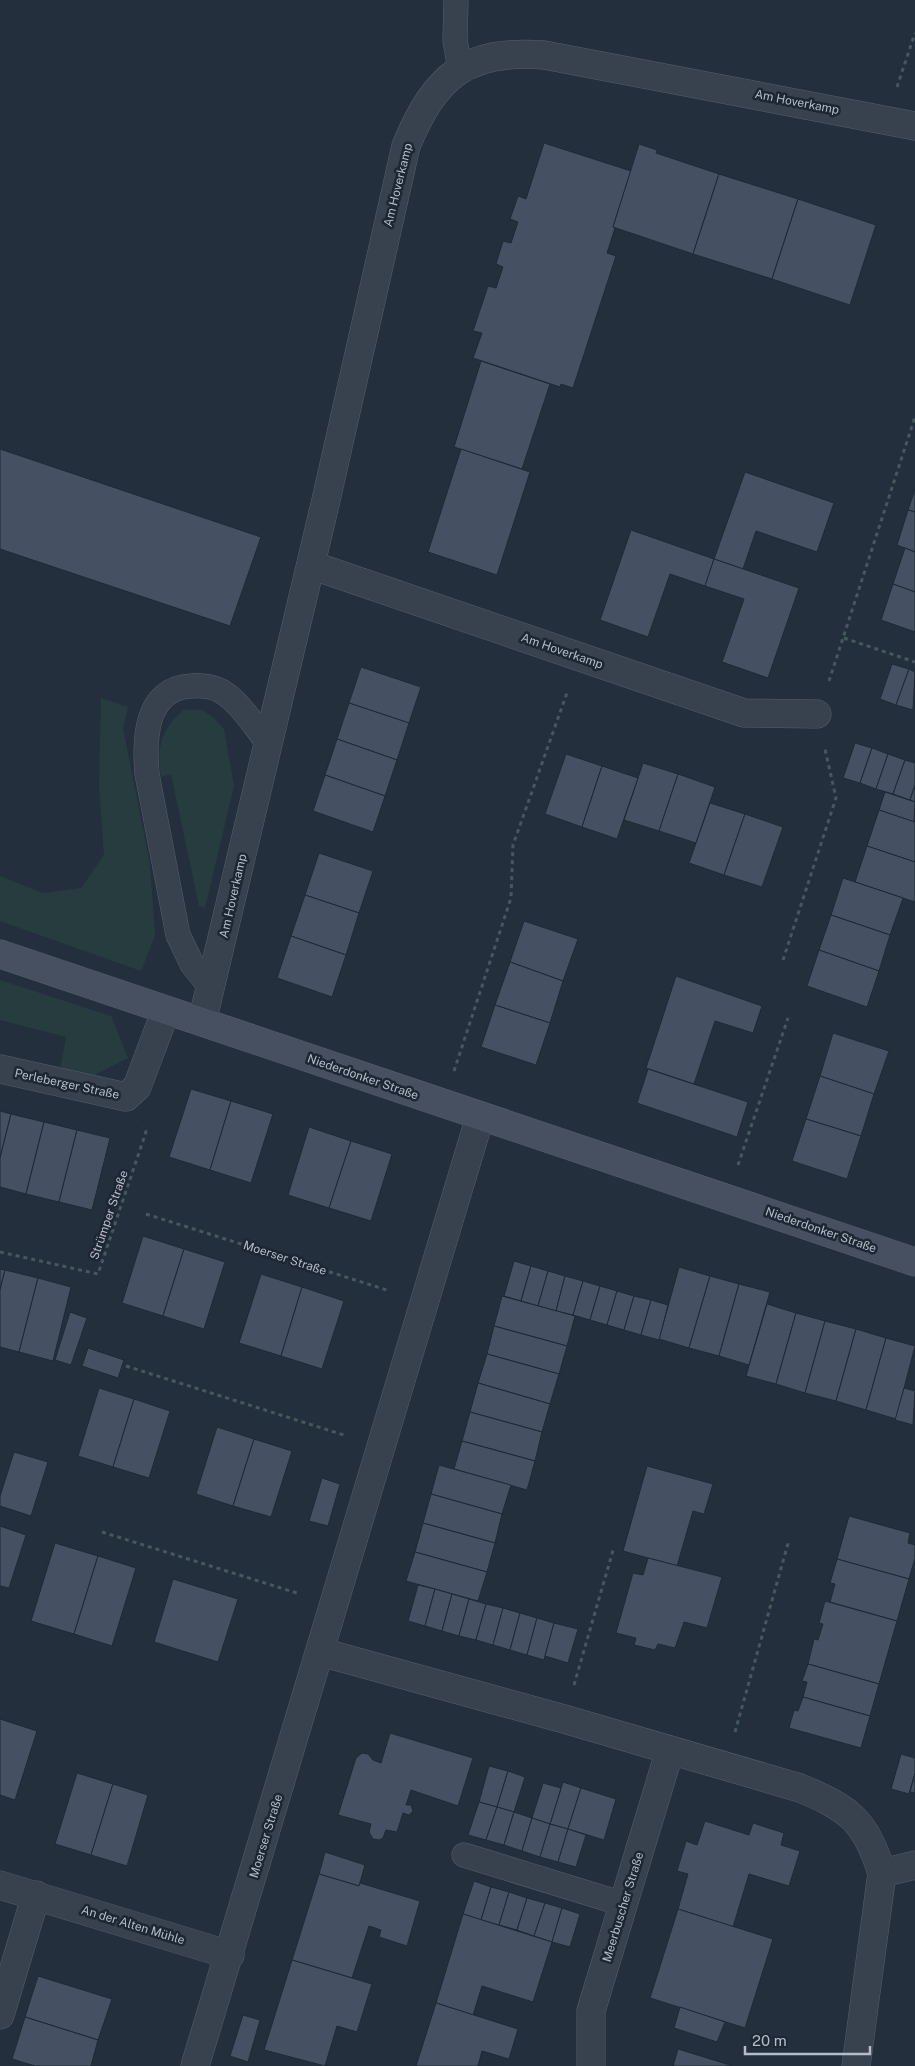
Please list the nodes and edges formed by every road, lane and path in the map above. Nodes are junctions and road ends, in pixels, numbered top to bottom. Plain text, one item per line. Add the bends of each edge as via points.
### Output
1 (456, 0) edge
2 (915, 33) edge
3 (460, 70) junction
4 (886, 119) junction
5 (915, 126) edge
6 (915, 417) edge
7 (311, 565) junction
8 (844, 638) junction
9 (580, 657) junction
10 (915, 662) edge
11 (817, 714) junction
12 (268, 743) junction
13 (0, 954) edge
14 (783, 960) dead end
15 (211, 988) junction
16 (166, 1010) junction
17 (788, 1018) dead end
18 (202, 1022) junction
19 (0, 1069) edge
20 (126, 1097) junction
21 (443, 1105) junction
22 (480, 1117) junction
23 (727, 1198) junction
24 (146, 1214) dead end
25 (0, 1252) edge
26 (915, 1262) edge
27 (424, 1302) junction
28 (126, 1366) dead end
29 (381, 1447) junction
30 (102, 1532) dead end
31 (789, 1540) dead end
32 (614, 1546) dead end
33 (334, 1605) junction
34 (321, 1652) junction
35 (564, 1719) junction
36 (670, 1750) junction
37 (725, 1766) junction
38 (464, 1855) dead end
39 (915, 1865) edge
40 (882, 1873) junction
41 (0, 1885) edge
42 (36, 1895) junction
43 (623, 1904) junction
44 (230, 1954) junction
45 (0, 2015) edge
46 (195, 2066) edge
47 (591, 2066) edge
48 (856, 2066) edge

1 - 3 lane via 455,40
2 - 4 path
3 - 4 street, Am Hoverkamp via 498,54 544,55
3 - 7 street, Am Hoverkamp via 433,94 417,119 406,146
4 - 5 street, Am Hoverkamp
6 - 8 path
7 - 9 street, Am Hoverkamp
7 - 12 street, Am Hoverkamp
8 - 10 path
8 - 11 path
9 - 11 street, Am Hoverkamp via 744,713
9 - 21 path via 513,845 511,898
11 - 14 path via 836,798
12 - 15 street, Am Hoverkamp
12 - 15 lane via 230,698 211,687 187,686 173,691 153,709 148,722 147,774 178,935 192,964
13 - 16 street, Niederdonker Straße
15 - 18 street, Am Hoverkamp
16 - 18 street, Niederdonker Straße
16 - 20 street, Perleberger Straße via 137,1087
17 - 23 path
18 - 21 street, Niederdonker Straße
19 - 20 street, Perleberger Straße
20 - 25 path, Strümper Straße via 146,1132 98,1274
21 - 22 street, Niederdonker Straße
22 - 23 street, Niederdonker Straße
22 - 27 street, Moerser Straße
23 - 26 street, Niederdonker Straße
24 - 27 path, Moerser Straße
27 - 29 street, Moerser Straße
28 - 29 path
29 - 33 street, Moerser Straße
30 - 33 path
31 - 37 path
32 - 35 path
33 - 34 street, Moerser Straße
34 - 35 street
34 - 44 street, Moerser Straße
35 - 36 street
36 - 37 street
36 - 43 street, Meerbuscher Straße
37 - 40 street via 800,1788 850,1813 874,1846
38 - 43 lane
39 - 40 street
40 - 48 street
41 - 42 street, An der Alten Mühle
42 - 44 street, An der Alten Mühle
42 - 45 street
43 - 47 street, Meerbuscher Straße via 591,2011
44 - 46 street, Moerser Straße

